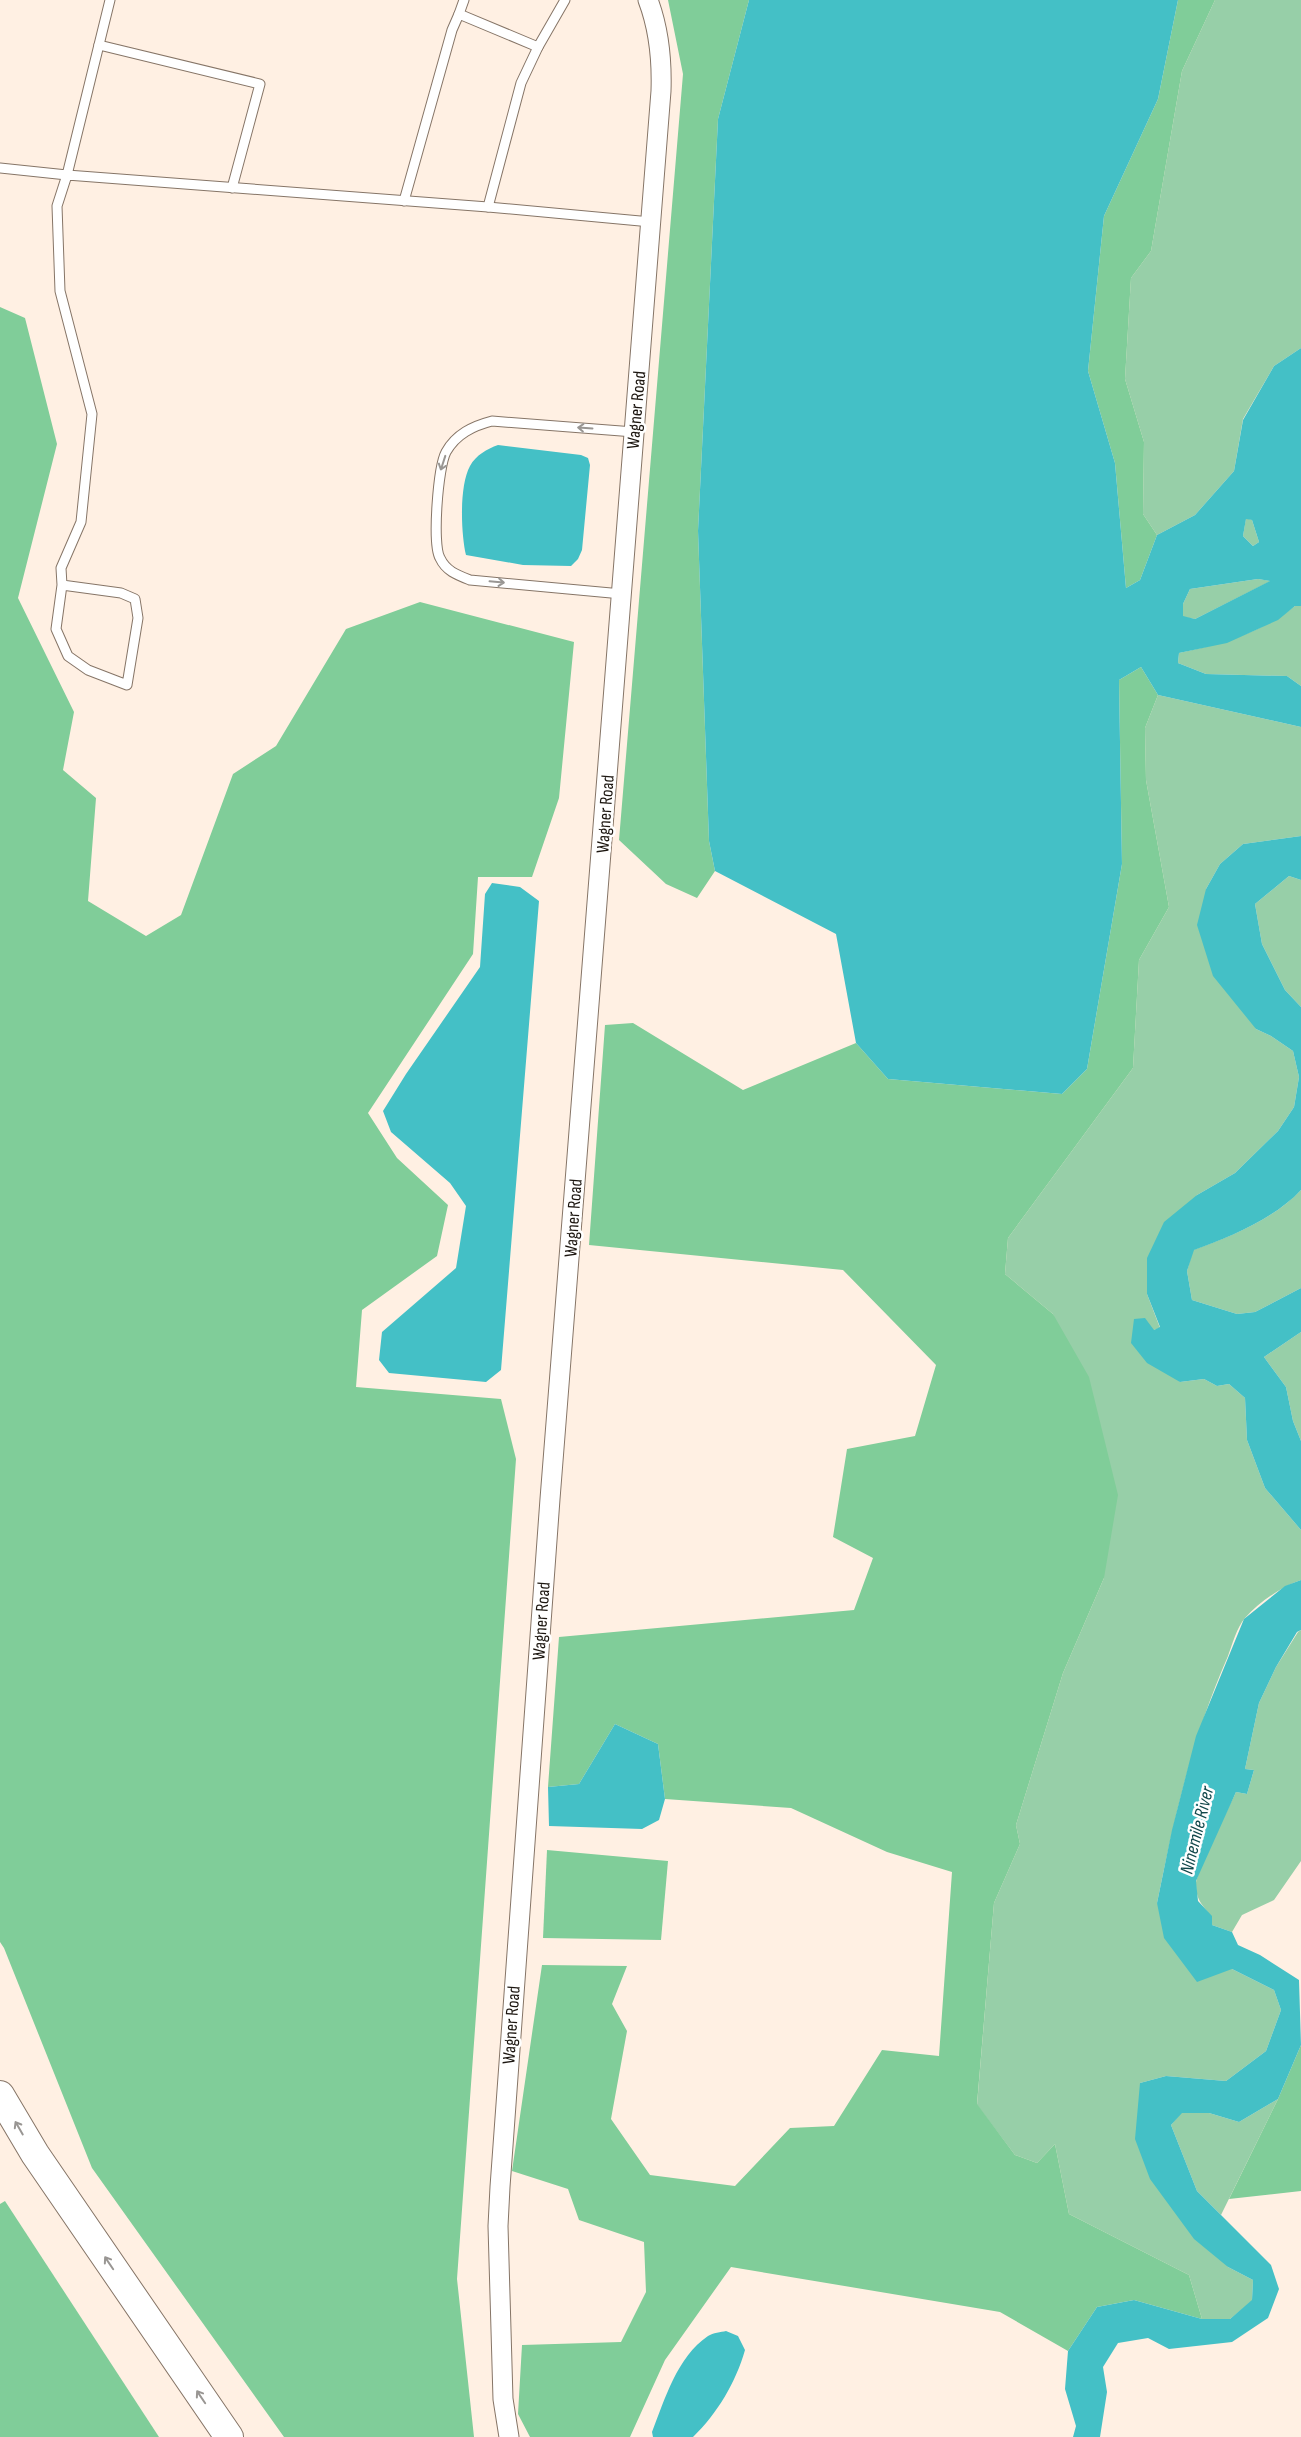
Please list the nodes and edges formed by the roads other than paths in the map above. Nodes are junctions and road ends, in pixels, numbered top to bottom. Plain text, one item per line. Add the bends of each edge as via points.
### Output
1 (110, 0) edge
2 (464, 0) edge
3 (565, 0) edge
4 (648, 0) edge
5 (458, 14) junction
6 (99, 45) junction
7 (538, 47) junction
8 (0, 168) edge
9 (67, 175) junction
10 (232, 188) junction
11 (404, 201) junction
12 (488, 207) junction
13 (651, 222) junction
14 (634, 432) junction
15 (62, 585) junction
16 (622, 594) junction
17 (0, 2095) edge
18 (229, 2437) edge
19 (509, 2437) edge

1 - 6 lane
2 - 5 lane
3 - 7 lane
4 - 13 street, Wagner Road via 662,71
5 - 7 lane
5 - 11 lane
6 - 9 lane
6 - 10 lane via 260,84
7 - 12 lane via 521,83
8 - 9 lane
9 - 10 lane
9 - 15 lane via 57,206 60,291 92,414 81,522 61,568
10 - 11 lane
11 - 12 lane
12 - 13 lane
13 - 14 street, Wagner Road
14 - 16 street, Wagner Road
14 -> 16 lane via 492,421 474,425 458,436 446,452 440,468 436,543 439,557 455,574 470,580
15 - 15 lane via 121,593 135,599 138,618 127,685 88,670 68,656 56,629
16 - 19 street, Wagner Road via 547,1538 500,2187 498,2226 503,2399
18 -> 17 highway via 35,2154

